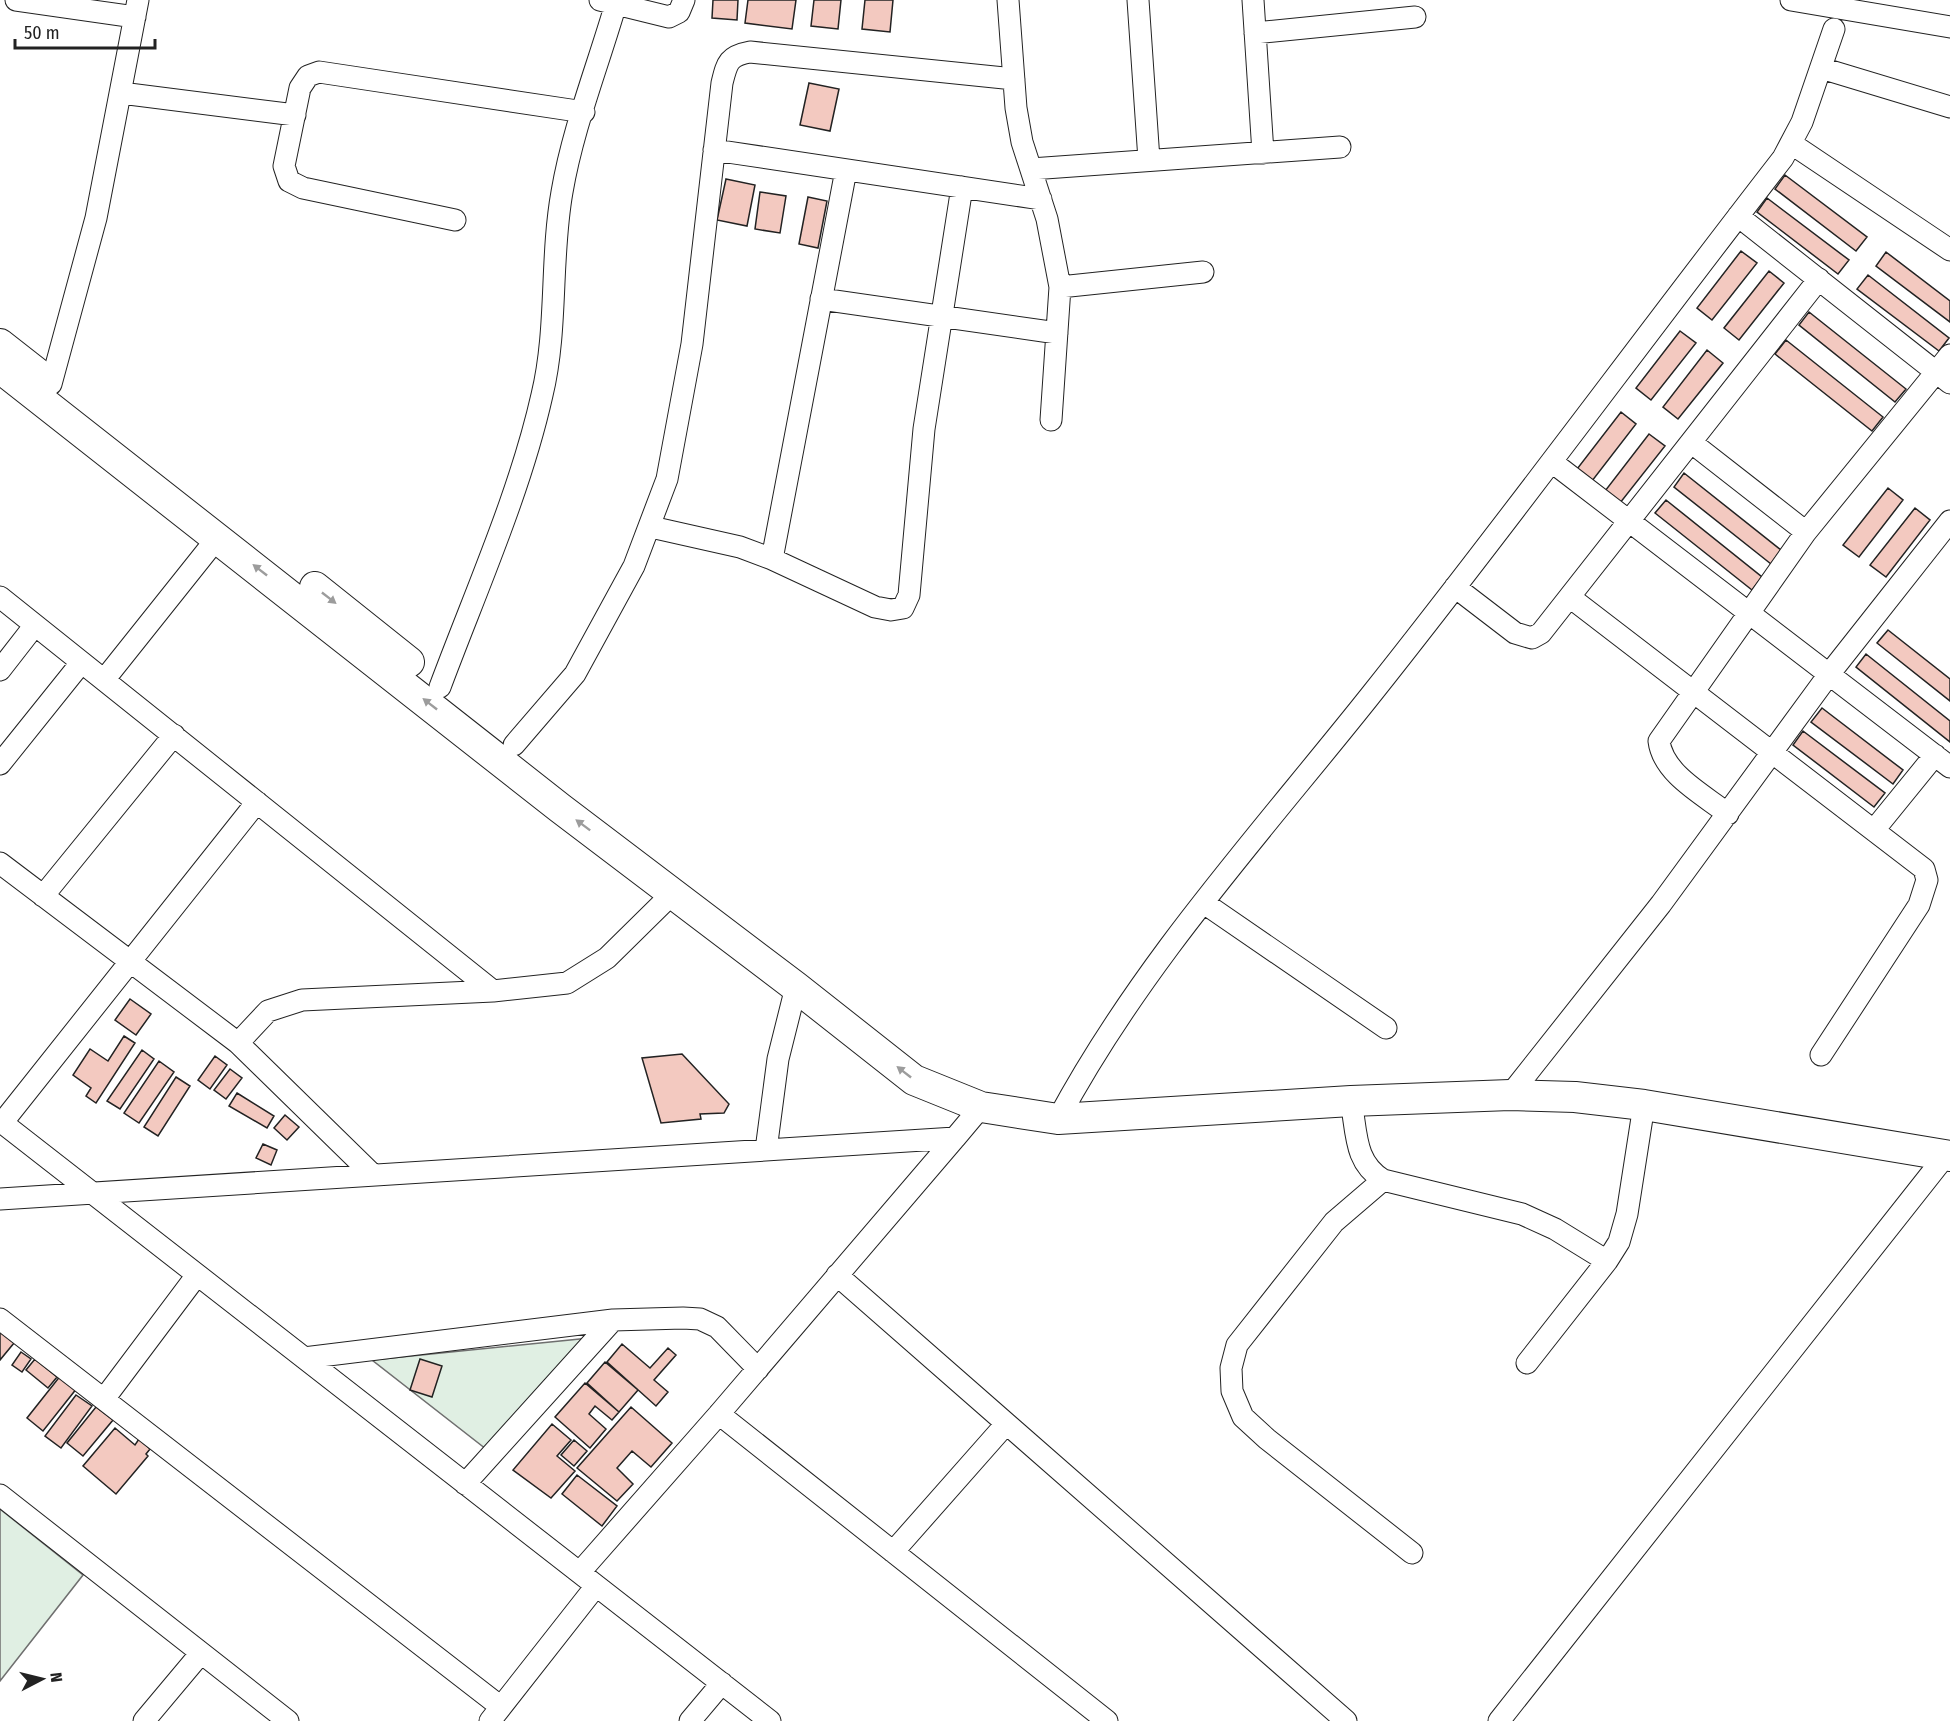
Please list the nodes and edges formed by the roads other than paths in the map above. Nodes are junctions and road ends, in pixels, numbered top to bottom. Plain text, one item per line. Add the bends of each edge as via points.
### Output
1 (16, 0) edge
2 (684, 0) edge
3 (1008, 0) edge
4 (1138, 0) edge
5 (1253, 0) edge
6 (1791, 0) edge
7 (611, 1) edge
8 (136, 9) edge
9 (1415, 17) dead end
10 (1950, 27) edge
11 (1834, 29) dead end
12 (1255, 33) junction
13 (1821, 68) junction
14 (1014, 80) junction
15 (121, 93) junction
16 (1950, 107) edge
17 (584, 112) junction
18 (295, 115) junction
19 (1792, 144) junction
20 (1340, 147) dead end
21 (714, 150) junction
22 (1263, 153) junction
23 (1149, 160) junction
24 (1031, 169) junction
25 (846, 170) junction
26 (962, 187) junction
27 (1041, 199) junction
28 (1738, 216) junction
29 (454, 220) dead end
30 (1950, 250) edge
31 (1203, 272) dead end
32 (1819, 279) junction
33 (1060, 287) junction
34 (821, 299) junction
35 (940, 318) junction
36 (1057, 333) junction
37 (0, 344) edge
38 (1950, 355) edge
39 (0, 368) edge
40 (1943, 377) edge
41 (51, 384) junction
42 (1051, 420) dead end
43 (1692, 443) junction
44 (1552, 462) junction
45 (1631, 521) junction
46 (1950, 521) edge
47 (651, 527) junction
48 (1806, 532) junction
49 (218, 537) junction
50 (772, 558) junction
51 (1455, 587) junction
52 (0, 597) edge
53 (1571, 598) junction
54 (1752, 614) junction
55 (35, 625) junction
56 (81, 663) junction
57 (0, 670) edge
58 (1830, 673) junction
59 (104, 680) junction
60 (440, 687) junction
61 (1693, 690) junction
62 (174, 735) junction
63 (514, 745) junction
64 (1774, 752) junction
65 (1942, 761) edge
66 (0, 764) edge
67 (257, 802) junction
68 (1728, 814) junction
69 (1874, 830) junction
70 (0, 863) edge
71 (674, 893) junction
72 (43, 896) junction
73 (1204, 903) junction
74 (130, 963) junction
75 (796, 987) junction
76 (493, 991) junction
77 (1386, 1028) dead end
78 (238, 1043) junction
79 (1821, 1055) dead end
80 (1510, 1095) junction
81 (969, 1101) junction
82 (1351, 1101) junction
83 (1644, 1105) junction
84 (1058, 1119) junction
85 (1, 1122) edge
86 (955, 1138) junction
87 (766, 1150) junction
88 (1948, 1155) edge
89 (373, 1175) junction
90 (1383, 1180) junction
91 (92, 1193) junction
92 (0, 1199) edge
93 (1607, 1261) junction
94 (197, 1275) junction
95 (837, 1275) junction
96 (0, 1319) edge
97 (613, 1320) junction
98 (304, 1358) junction
99 (1527, 1363) dead end
100 (758, 1369) junction
101 (104, 1399) junction
102 (719, 1414) junction
103 (1006, 1424) junction
104 (465, 1484) junction
105 (0, 1495) edge
106 (893, 1552) junction
107 (1412, 1553) dead end
108 (580, 1572) junction
109 (596, 1586) junction
110 (201, 1653) junction
111 (722, 1683) junction
112 (495, 1714) edge
113 (144, 1721) edge
114 (288, 1721) edge
115 (690, 1721) edge
116 (770, 1721) edge
117 (1107, 1721) edge
118 (1346, 1721) edge
119 (1498, 1721) edge

1 - 8 street
2 - 7 street via 679,12 669,16
3 - 14 street
4 - 23 street
5 - 12 street
6 - 10 street
7 - 17 street
8 - 15 street
9 - 12 street
11 - 13 street
12 - 22 street
13 - 16 street
13 - 19 street
14 - 21 street via 750,52 735,55 727,64 722,83
14 - 24 street via 1022,142
15 - 18 street
15 - 41 street via 83,271
17 - 18 street via 319,72 308,76 300,88
17 - 60 street via 561,193 543,394 528,447
18 - 29 street via 284,166 289,181 303,188
19 - 28 street
19 - 30 street
20 - 22 street
21 - 25 street
21 - 47 street via 692,344 667,479
22 - 23 street
23 - 24 street
24 - 27 street
25 - 26 street
25 - 34 street
26 - 27 street
26 - 35 street
27 - 33 street
28 - 32 street
28 - 44 street
31 - 33 street
32 - 40 street
32 - 43 street
33 - 36 street
34 - 35 street
34 - 50 street
35 - 36 street
35 - 50 street via 924,429 914,562 903,608 875,607
36 - 42 street
37 - 41 highway
38 - 40 street
39 - 49 highway
40 - 48 street
41 -> 60 highway
43 - 45 street
43 - 48 street
44 - 45 street
44 - 51 street
45 - 53 street
45 - 54 street
46 - 58 street
47 - 50 street
47 - 63 street via 575,674
48 - 54 street
49 - 59 street
71 -> 49 highway via 560,808
51 - 53 street via 1515,633 1532,638
51 - 73 street
52 - 55 street
53 - 61 street
54 - 58 street
54 - 61 street
55 - 56 street
55 - 57 street
56 - 59 street
56 - 66 street
58 - 64 street
58 - 65 street
59 - 62 street
60 - 63 highway
61 - 64 street
61 - 68 street via 1659,741 1660,752 1668,766
62 - 67 street
62 - 72 street
63 - 81 highway via 927,1064
64 - 68 street
64 - 69 street
65 - 69 street
67 - 74 street
67 - 76 street
68 - 80 street
69 - 79 street via 1924,869 1926,890
70 - 72 street
71 - 75 highway
71 - 76 street via 607,958 567,983
72 - 74 street
73 - 77 street
73 - 84 street via 1126,1006
74 - 78 street
74 - 85 street
81 -> 75 highway via 914,1080
75 - 87 street via 778,1059
76 - 78 street via 302,1000 268,1011
78 - 89 street
80 - 82 highway
80 - 83 highway
81 - 84 highway
81 - 86 street
82 - 84 highway
82 - 90 street via 1362,1159 1368,1171
83 - 88 highway
83 - 93 street via 1627,1214 1619,1242
85 - 91 street
86 - 87 street
86 - 95 street
87 - 89 street
88 - 119 street
89 - 91 street
90 - 93 street via 1522,1214
90 - 107 street via 1334,1222 1238,1345 1231,1368 1232,1391 1243,1417 1267,1439
91 - 92 street
91 - 94 street
93 - 99 street
94 - 98 street
94 - 101 street
95 - 100 street
95 - 103 street
96 - 101 street
97 - 98 street
97 - 100 street via 700,1319 717,1327
97 - 104 street
98 - 104 street
100 - 102 street
101 - 112 street
102 - 106 street
102 - 108 street
103 - 106 street
103 - 118 street
104 - 108 street
105 - 110 street
106 - 117 street
108 - 109 street
109 - 111 street
109 - 112 street
110 - 113 street
110 - 114 street
111 - 115 street
111 - 116 street

